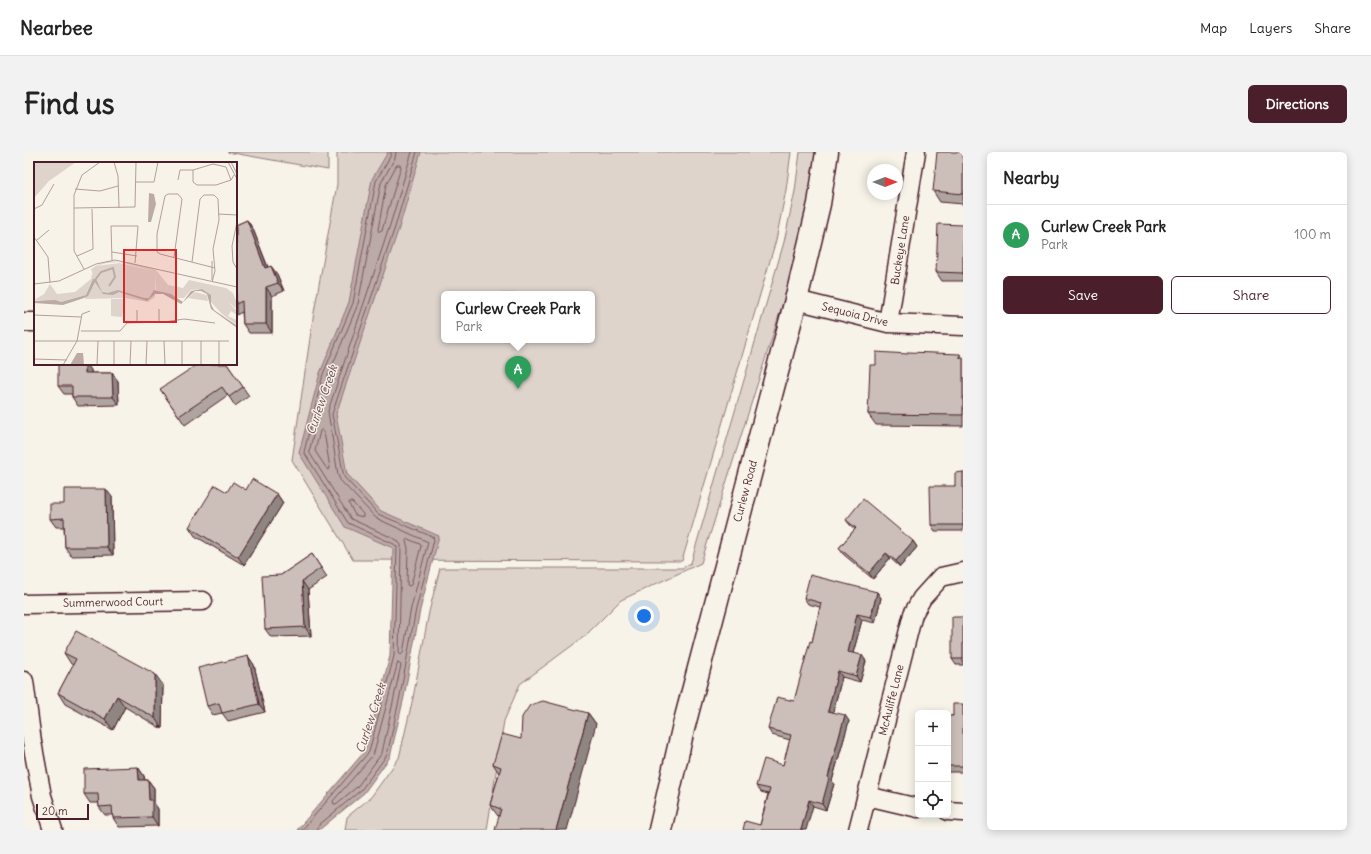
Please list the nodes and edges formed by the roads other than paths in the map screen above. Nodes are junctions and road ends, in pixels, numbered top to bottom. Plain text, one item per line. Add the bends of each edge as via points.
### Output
1 (827, 152) edge
2 (916, 152) edge
3 (796, 300) junction
4 (888, 323) junction
5 (963, 326) edge
6 (963, 572) edge
7 (203, 601) dead end
8 (24, 604) edge
9 (24, 680) edge
10 (867, 796) junction
11 (915, 807) edge
12 (951, 811) edge
13 (963, 812) edge
14 (53, 830) edge
15 (660, 830) edge
16 (858, 830) edge

1 - 3 main road, Curlew Road via 819,204
2 - 4 street, Buckeye Lane
3 - 4 street, Sequoia Drive
3 - 15 main road, Curlew Road via 683,729
4 - 5 street, Sequoia Drive
6 - 10 street, McAuliffe Lane via 941,577 922,598 913,614
7 - 8 street, Summerwood Court
9 - 14 street via 42,796
10 - 11 street
10 - 16 street, McAuliffe Lane
12 - 13 street

